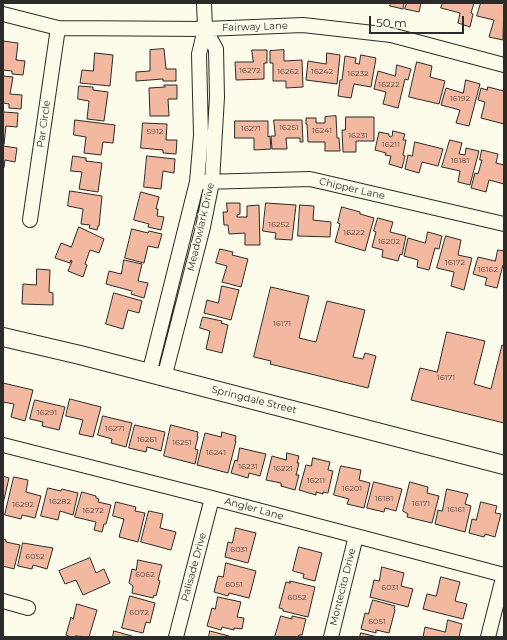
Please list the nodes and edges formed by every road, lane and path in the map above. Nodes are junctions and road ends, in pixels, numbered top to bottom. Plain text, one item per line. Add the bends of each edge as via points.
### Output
1 (204, 3) edge
2 (3, 14) edge
3 (58, 28) junction
4 (204, 28) junction
5 (504, 65) edge
6 (197, 182) junction
7 (212, 182) junction
8 (30, 220) dead end
9 (504, 224) edge
10 (3, 337) edge
11 (156, 376) junction
12 (3, 445) edge
13 (504, 465) edge
14 (212, 498) junction
15 (356, 536) junction
16 (504, 574) edge
17 (3, 601) edge
18 (28, 608) dead end
19 (176, 637) edge
20 (331, 637) edge
21 (488, 637) edge

1 - 4 street, Meadowlark Drive
2 - 3 street, Fairway Lane
3 - 4 street, Fairway Lane
3 - 8 street, Par Circle
4 - 5 street, Fairway Lane via 303,25 391,35
4 - 6 street, Meadowlark Drive via 199,54 201,135
4 - 7 street, Meadowlark Drive via 216,49 217,97
6 - 7 street, Chipper Lane
6 - 11 street, Meadowlark Drive
7 - 9 street, Chipper Lane via 310,179
7 - 11 street, Meadowlark Drive via 203,227
10 - 11 main road, Springdale Street
11 - 13 main road, Springdale Street
12 - 14 street, Angler Lane
14 - 15 street, Angler Lane
14 - 19 street, Palisade Drive
15 - 16 street, Angler Lane
15 - 20 street, Montecito Drive
16 - 21 street
17 - 18 street

